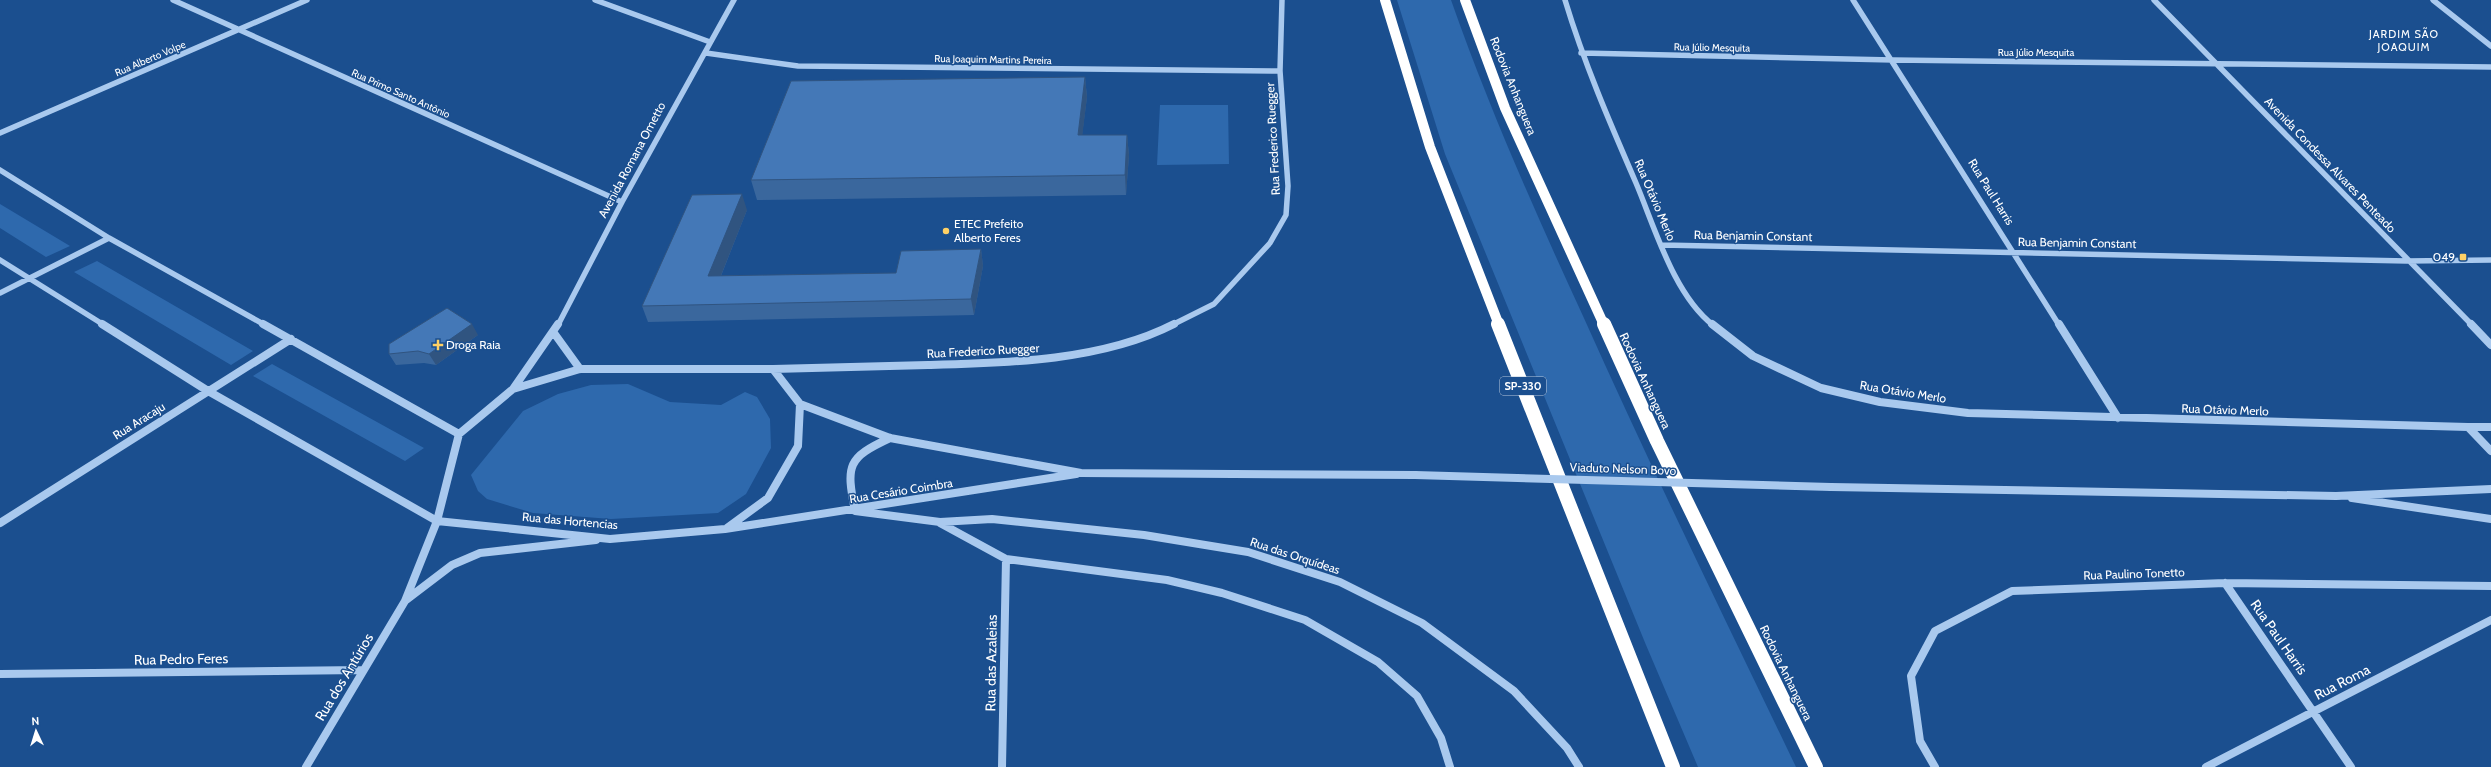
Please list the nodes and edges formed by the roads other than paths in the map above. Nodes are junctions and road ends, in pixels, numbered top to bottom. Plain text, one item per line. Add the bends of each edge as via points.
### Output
1 (173, 0) edge
2 (307, 0) edge
3 (595, 0) edge
4 (734, 0) edge
5 (1282, 0) edge
6 (1385, 0) edge
7 (1465, 0) edge
8 (1565, 0) edge
9 (1853, 0) edge
10 (2154, 0) edge
11 (2432, 0) edge
12 (240, 30) junction
13 (710, 42) junction
14 (2491, 46) edge
15 (706, 53) junction
16 (1581, 53) junction
17 (1893, 60) junction
18 (2215, 62) junction
19 (2491, 67) edge
20 (1280, 71) junction
21 (0, 133) edge
22 (0, 170) edge
23 (622, 202) junction
24 (109, 238) junction
25 (1662, 246) junction
26 (2015, 252) junction
27 (0, 260) edge
28 (2491, 260) edge
29 (2407, 261) junction
30 (30, 278) junction
31 (0, 293) edge
32 (554, 333) junction
33 (291, 339) junction
34 (2491, 345) edge
35 (580, 369) junction
36 (773, 369) junction
37 (513, 389) junction
38 (208, 391) junction
39 (800, 404) junction
40 (2118, 418) junction
41 (2468, 427) junction
42 (2491, 427) edge
43 (459, 434) junction
44 (890, 438) junction
45 (2491, 451) edge
46 (1081, 473) junction
47 (2491, 489) edge
48 (2336, 496) junction
49 (855, 511) junction
50 (2491, 519) edge
51 (437, 521) junction
52 (940, 522) junction
53 (0, 523) edge
54 (725, 530) junction
55 (610, 539) junction
56 (1006, 559) junction
57 (2225, 583) junction
58 (2491, 586) edge
59 (405, 601) junction
60 (2491, 620) edge
61 (362, 670) junction
62 (0, 674) edge
63 (2315, 711) junction
64 (306, 767) edge
65 (1002, 767) edge
66 (1450, 767) edge
67 (1579, 767) edge
68 (1673, 767) edge
69 (1816, 767) edge
70 (1935, 767) edge
71 (2206, 767) edge
72 (2351, 767) edge

1 - 12 street, Rua Primo Santo Antônio
2 - 12 street, Rua Alberto Volpe
3 - 13 street
4 - 13 street, Avenida Romana Ometto
5 - 20 street, Rua Frederico Ruegger
6 - 68 highway, SP-330 via 1430,148
7 - 69 highway, Rodovia Anhanguera via 1506,108 1651,427
8 - 16 street, Rua Otávio Merlo
9 - 17 street, Rua Paul Harris
10 - 18 street, Avenida Condessa Alvares Penteado
11 - 14 street
12 - 21 street, Rua Alberto Volpe
12 - 23 street, Rua Primo Santo Antônio
13 - 15 street, Avenida Romana Ometto
15 - 20 street, Rua Joaquim Martins Pereira via 798,66
15 - 23 street, Avenida Romana Ometto
16 - 17 street, Rua Júlio Mesquita
16 - 25 street, Rua Otávio Merlo
17 - 18 street, Rua Júlio Mesquita
17 - 26 street, Rua Paul Harris
18 - 19 street, Rua Júlio Mesquita
18 - 29 street, Avenida Condessa Alvares Penteado
20 - 36 street, Rua Frederico Ruegger via 1288,186 1286,215 1270,243 1214,304 1151,336 1071,355 1003,363
22 - 24 street
23 - 32 street, Avenida Romana Ometto
24 - 30 street
24 - 33 street
25 - 26 street, Rua Benjamin Constant
25 - 40 street, Rua Otávio Merlo via 1686,294 1705,319 1753,356 1821,388 1880,402 1968,414
26 - 29 street, Rua Benjamin Constant
26 - 40 street, Rua Paul Harris
27 - 30 street
28 - 29 street, Rua Benjamin Constant
29 - 34 street, Avenida Condessa Alvares Penteado
30 - 31 street
30 - 38 street
32 - 35 street
32 - 37 street, Avenida Romana Ometto
33 - 38 street, Rua Aracaju
33 - 43 street
35 - 36 street, Rua Frederico Ruegger
35 - 37 street, Rua Frederico Ruegger
36 - 39 street
37 - 43 street
38 - 51 street
38 - 53 street, Rua Aracaju
39 - 44 street
39 - 54 street via 798,446 768,498
40 - 41 street, Rua Otávio Merlo
41 - 42 street, Rua Otávio Merlo
41 - 45 street
43 - 51 street, Rua dos Antúrios
44 - 46 street
44 - 49 street via 866,449 853,460 848,478
46 - 48 street, Viaduto Nelson Bovo, bridge via 1415,475 1830,487
46 - 49 street, Rua Cesário Coimbra
47 - 48 street
48 - 50 street
49 - 52 street, Rua das Orquídeas
49 - 54 street, Rua Cesário Coimbra
51 - 55 street, Rua das Hortencias
51 - 59 street, Rua dos Antúrios
52 - 56 street, Rua das Orquídeas
52 - 67 street, Rua das Orquídeas via 992,519 1151,537 1248,552 1340,582 1422,624 1514,691 1567,748
54 - 55 street, Rua das Hortencias
55 - 59 street, Rua dos Antúrios via 480,553 452,565
56 - 65 street, Rua das Azaleias
56 - 66 street, Rua das Orquídeas via 1167,580 1222,593 1305,620 1378,662 1417,696 1441,738
57 - 58 street, Rua Paulino Tonetto
57 - 63 street, Rua Paul Harris
57 - 70 street, Rua Paulino Tonetto via 2012,591 1935,631 1911,676 1920,741
59 - 61 street, Rua dos Antúrios
60 - 63 street, Rua Roma
61 - 62 street, Rua Pedro Feres
61 - 64 street, Rua dos Antúrios
63 - 71 street, Rua Roma
63 - 72 street, Rua Paul Harris

